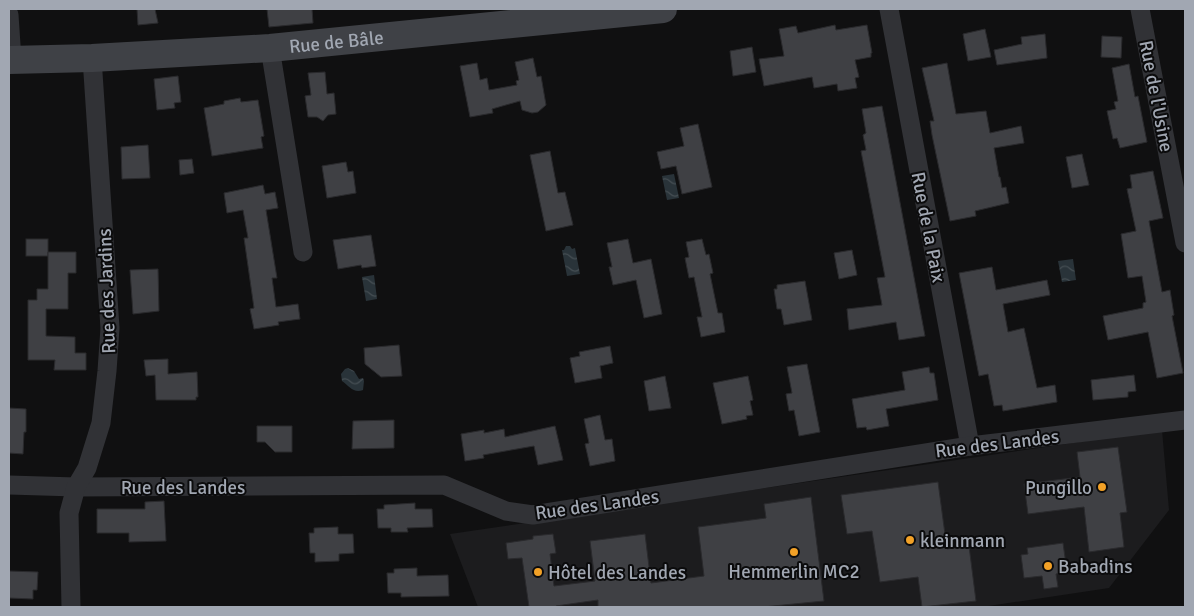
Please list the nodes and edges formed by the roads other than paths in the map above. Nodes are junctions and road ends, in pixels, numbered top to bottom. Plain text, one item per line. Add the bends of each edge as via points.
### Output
1 (662, 9) edge
2 (889, 9) edge
3 (1140, 9) edge
4 (9, 15) edge
5 (270, 48) junction
6 (92, 58) junction
7 (10, 60) edge
8 (1185, 243) edge
9 (304, 252) dead end
10 (1185, 420) edge
11 (970, 446) junction
12 (9, 485) edge
13 (76, 487) junction
14 (71, 607) edge

1 - 5 street, Rue de Bâle
2 - 11 street, Rue de la Paix
3 - 8 street, Rue de l'Usine
4 - 7 street
5 - 6 street, Rue de Bâle
5 - 9 street
6 - 7 street, Rue de Bâle
6 - 13 street, Rue des Jardins via 110,328 101,423 87,468
10 - 11 street, Rue des Landes
11 - 13 street, Rue des Landes via 533,515 506,511 444,485
12 - 13 street, Rue des Landes
13 - 14 street, Rue des Jardins via 69,513

